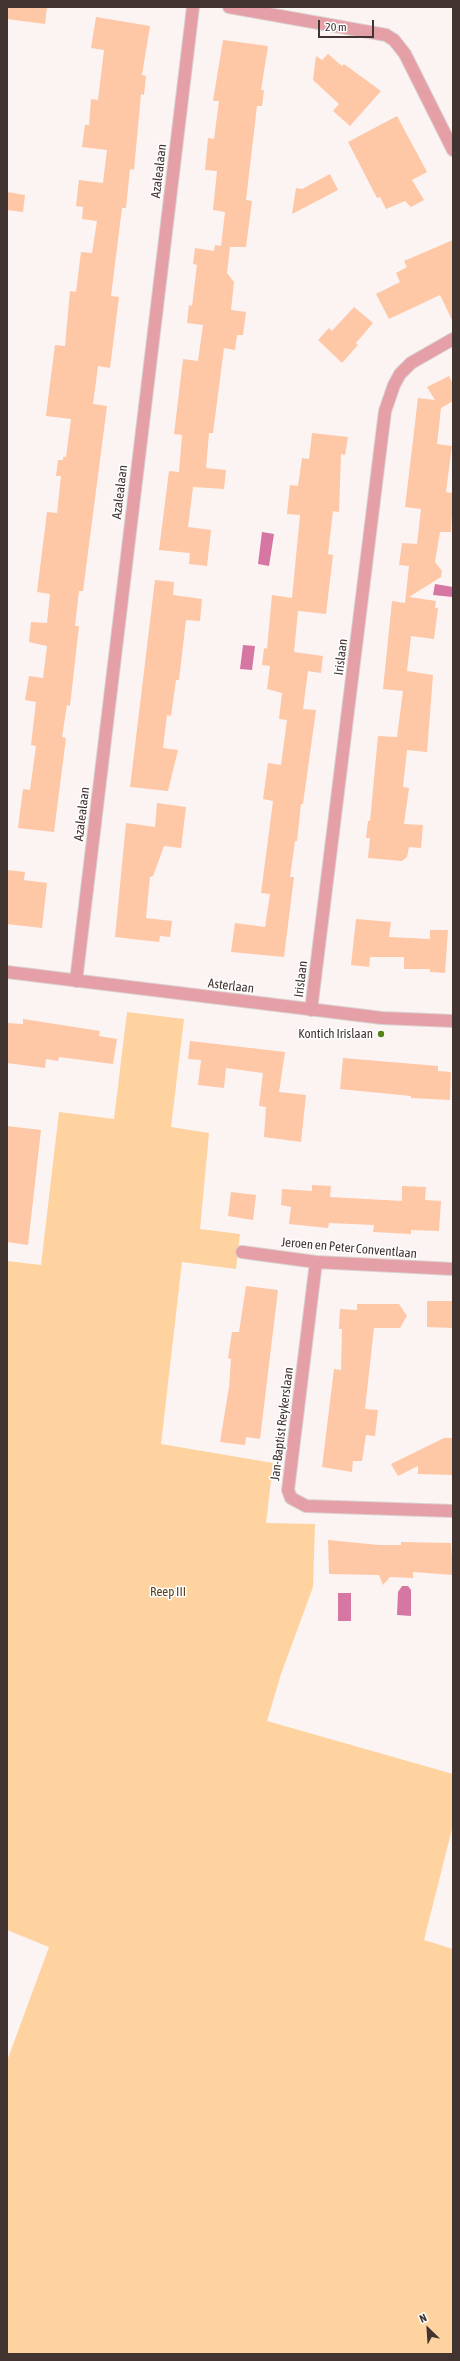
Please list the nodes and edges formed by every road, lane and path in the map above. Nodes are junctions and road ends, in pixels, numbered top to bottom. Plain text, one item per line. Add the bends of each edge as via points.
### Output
1 (193, 7) edge
2 (229, 7) edge
3 (453, 150) edge
4 (453, 339) edge
5 (7, 972) edge
6 (76, 981) junction
7 (311, 1010) junction
8 (453, 1021) edge
9 (242, 1252) dead end
10 (316, 1262) junction
11 (453, 1269) edge
12 (453, 1511) edge

1 - 6 street, Azalealaan
2 - 3 street via 377,32 390,38 405,54
4 - 7 street, Irislaan via 411,363 400,374 385,411
5 - 6 street, Asterlaan
6 - 7 street, Asterlaan
7 - 8 street, Asterlaan via 382,1018
9 - 10 street, Jeroen en Peter Conventlaan
10 - 11 street, Jeroen en Peter Conventlaan
10 - 12 street, Jan-Baptist Reykerslaan via 288,1490 291,1498 306,1506

